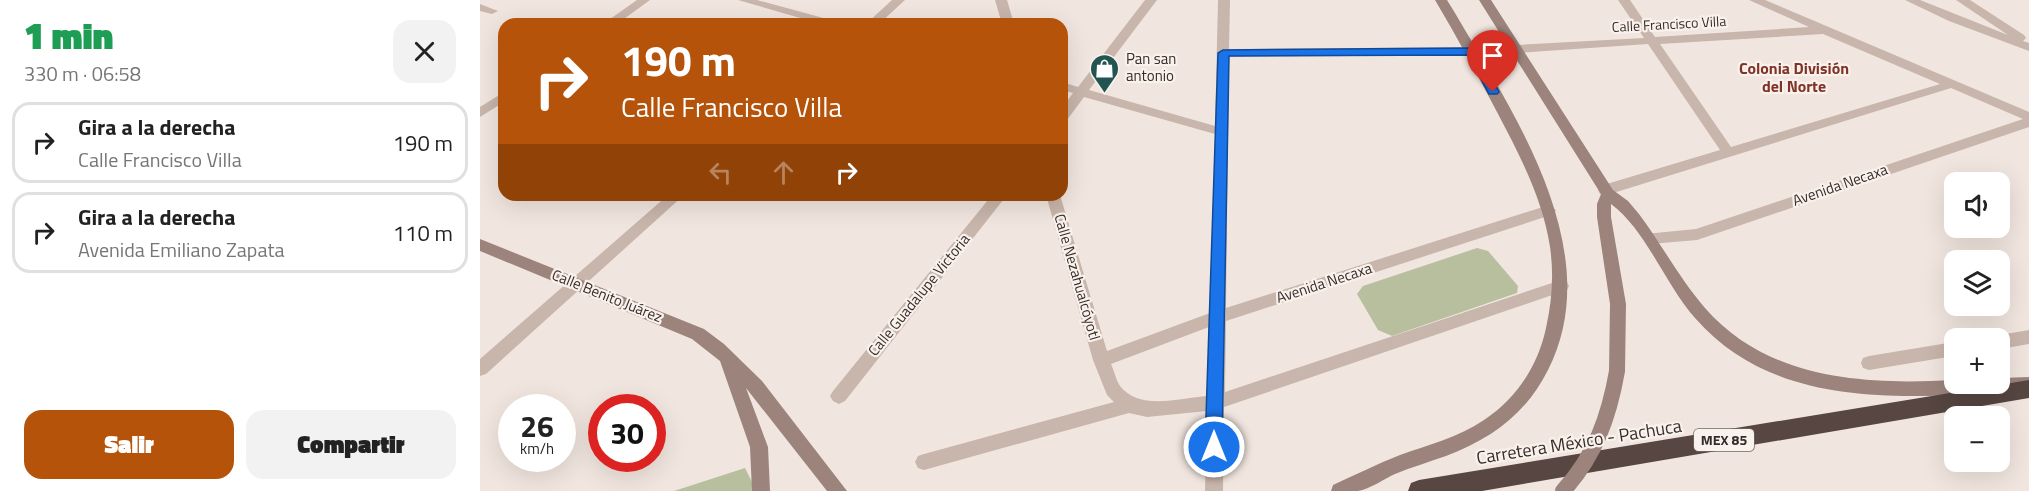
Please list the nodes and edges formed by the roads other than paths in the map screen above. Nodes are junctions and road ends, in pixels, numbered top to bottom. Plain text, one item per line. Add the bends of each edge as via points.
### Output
1 (644, 0) edge
2 (744, 0) edge
3 (899, 0) edge
4 (1001, 0) edge
5 (1151, 0) edge
6 (1224, 0) edge
7 (1441, 0) edge
8 (1485, 0) edge
9 (1624, 0) edge
10 (1755, 0) edge
11 (1911, 0) edge
12 (1916, 0) edge
13 (1969, 1) edge
14 (618, 18) edge
15 (812, 18) edge
16 (880, 18) edge
17 (1006, 18) edge
18 (1824, 30) junction
19 (1651, 40) junction
20 (2027, 43) edge
21 (1515, 49) junction
22 (1471, 51) junction
23 (1223, 53) junction
24 (1952, 84) junction
25 (1068, 88) edge
26 (1081, 92) junction
27 (498, 100) edge
28 (1068, 109) edge
29 (480, 113) edge
30 (2029, 117) edge
31 (2029, 122) edge
32 (1222, 132) junction
33 (1727, 151) junction
34 (1607, 192) junction
35 (670, 201) edge
36 (995, 201) edge
37 (1055, 201) edge
38 (1549, 210) junction
39 (1650, 238) junction
40 (480, 245) edge
41 (575, 283) junction
42 (1561, 286) junction
43 (1217, 317) junction
44 (2029, 337) edge
45 (2010, 340) edge
46 (1944, 351) edge
47 (727, 358) junction
48 (1101, 360) junction
49 (1869, 363) dead end
50 (480, 369) edge
51 (2029, 384) edge
52 (2029, 389) edge
53 (839, 396) dead end
54 (1214, 403) junction
55 (1129, 405) junction
56 (924, 462) dead end
57 (761, 491) edge
58 (838, 491) edge
59 (1214, 491) edge
60 (1340, 491) edge
61 (1419, 491) edge
62 (1563, 491) edge

1 - 14 street
2 - 15 street
3 - 16 street
4 - 17 street
5 - 26 street
6 - 23 street
7 - 22 main road
8 - 21 main road
9 - 19 street
10 - 18 street
11 - 20 street via 1953,19
12 - 20 street
13 - 20 street
18 - 19 street, Calle Francisco Villa
18 - 24 street
19 - 21 street, Calle Francisco Villa
19 - 33 street
21 - 34 main road
22 - 23 street
22 - 38 main road via 1536,172
23 - 32 street
24 - 30 street
24 - 33 street
25 - 26 street
26 - 28 street
26 - 32 street
27 - 29 street
31 - 39 street, Avenida Necaxa via 1697,234
32 - 43 street
33 - 34 street
34 - 39 main road
34 - 62 main road, bridge via 1604,217 1618,304 1617,371 1600,437
35 - 41 street
36 - 53 street, Calle Guadalupe Victoria
37 - 48 street, Calle Nezahualcóyotl
38 - 42 main road via 1559,250
38 - 43 street, Avenida Necaxa
39 - 51 main road via 1702,314 1749,355 1787,372 1824,384 1874,390
40 - 41 main road, Calle Benito Juárez
41 - 47 main road, Calle Benito Juárez via 698,334
41 - 50 street
42 - 54 street
42 - 60 main road via 1557,321 1545,362 1523,397 1491,425 1453,447 1404,462
43 - 48 street, Avenida Necaxa
43 - 54 street
44 - 45 street
46 - 49 street
47 - 57 main road via 759,447
47 - 58 main road, Calle Benito Juárez via 767,400
48 - 55 street, Calle Nezahualcóyotl via 1113,390
52 - 61 highway, Carretera México - Pachuca / MEX 85
54 - 55 street via 1147,409
54 - 59 street
55 - 56 street

